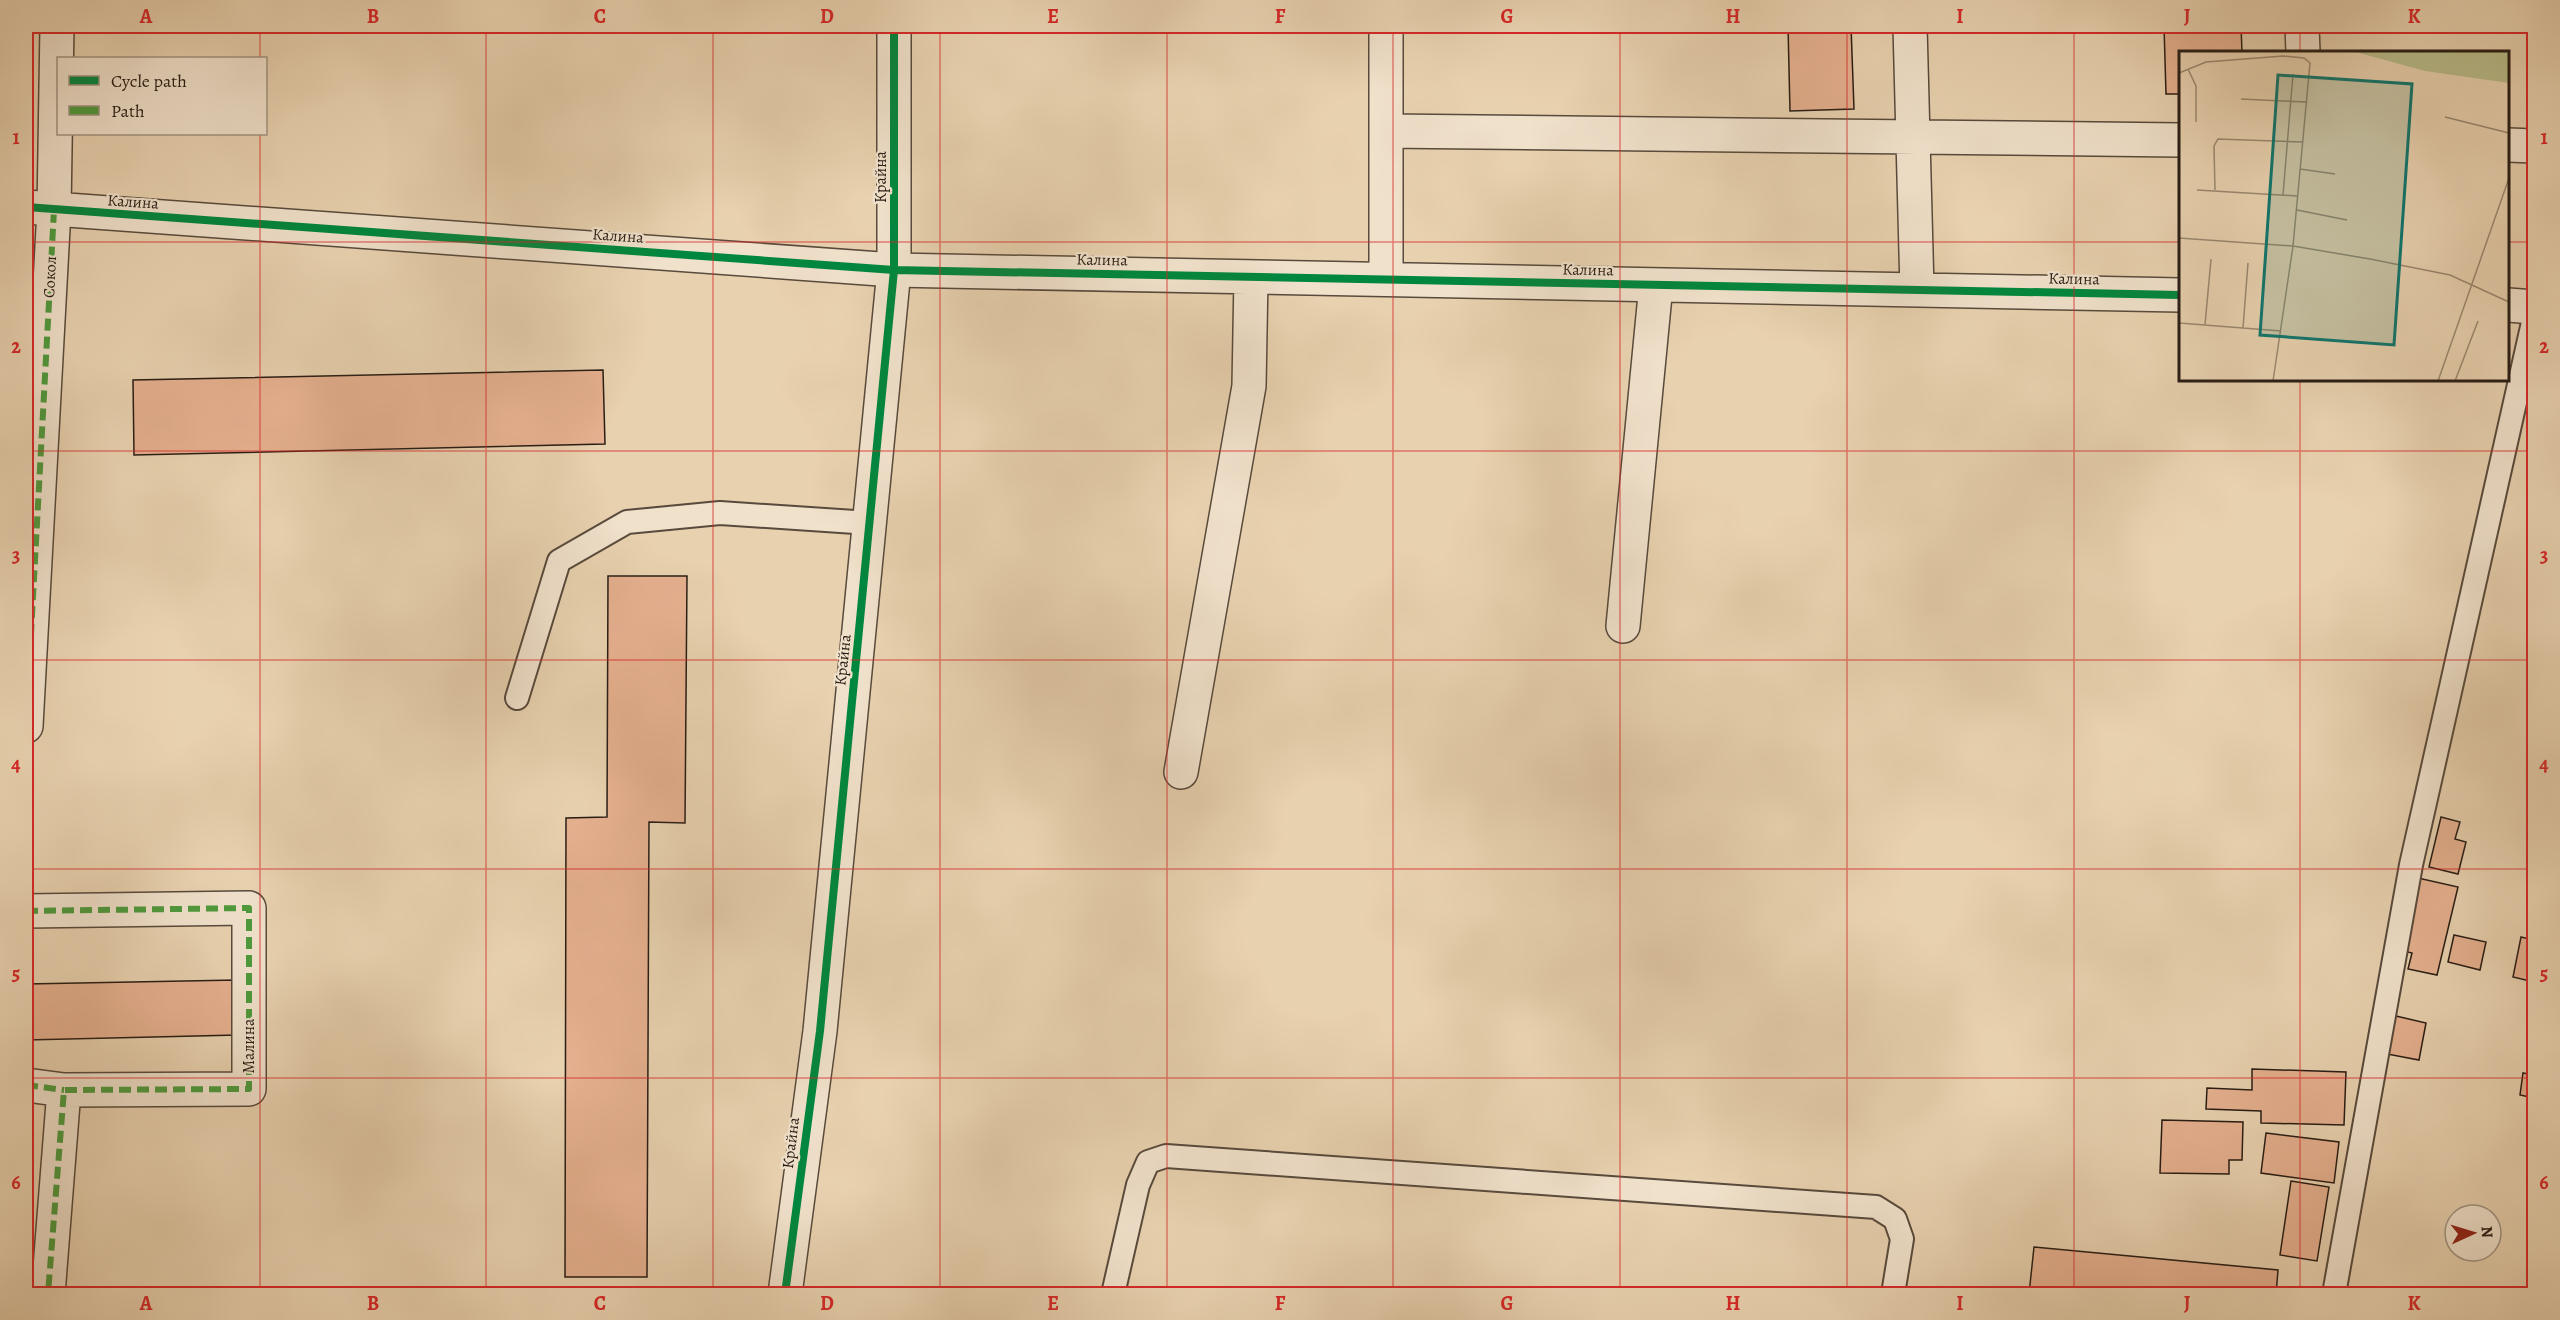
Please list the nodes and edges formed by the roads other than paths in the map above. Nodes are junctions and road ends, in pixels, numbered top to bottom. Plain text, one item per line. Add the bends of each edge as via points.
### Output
1 (57, 26) edge
2 (894, 26) edge
3 (1386, 26) edge
4 (1910, 26) edge
5 (2302, 26) edge
6 (2302, 51) edge
7 (1386, 132) junction
8 (1913, 138) junction
9 (2179, 140) edge
10 (2509, 145) edge
11 (2535, 146) edge
12 (40, 208) edge
13 (894, 270) junction
14 (1251, 277) junction
15 (1386, 279) junction
16 (1656, 285) junction
17 (1917, 290) junction
18 (2179, 295) edge
19 (2509, 305) edge
20 (2535, 307) edge
21 (2535, 318) edge
22 (870, 523) junction
23 (31, 550) edge
24 (1623, 626) dead end
25 (517, 698) dead end
26 (26, 726) edge
27 (1182, 772) dead end
28 (26, 911) edge
29 (26, 1085) edge
30 (64, 1090) junction
31 (48, 1294) edge
32 (785, 1294) edge
33 (1113, 1294) edge
34 (1893, 1294) edge
35 (2334, 1294) edge

1 - 12 street, Сокол
2 - 13 street, Крайна
3 - 7 street
4 - 8 street
5 - 6 street
7 - 8 street
7 - 15 street
8 - 9 street
8 - 17 street
10 - 11 street
12 - 13 street, Калина
12 - 23 street, Сокол
13 - 14 street, Калина
13 - 22 street, Крайна
14 - 15 street, Калина
14 - 27 street via 1249,386
15 - 16 street, Калина
16 - 17 street, Калина
16 - 24 street
17 - 18 street, Калина
19 - 20 street
21 - 35 lane via 2411,865
22 - 25 lane via 720,513 627,522 558,561
22 - 32 street, Крайна via 820,1031
23 - 26 street, Сокол
28 - 30 street, Малина via 249,908 249,1089
29 - 30 street
30 - 31 street
33 - 34 lane via 1138,1185 1148,1162 1166,1156 1876,1207 1895,1220 1902,1239

